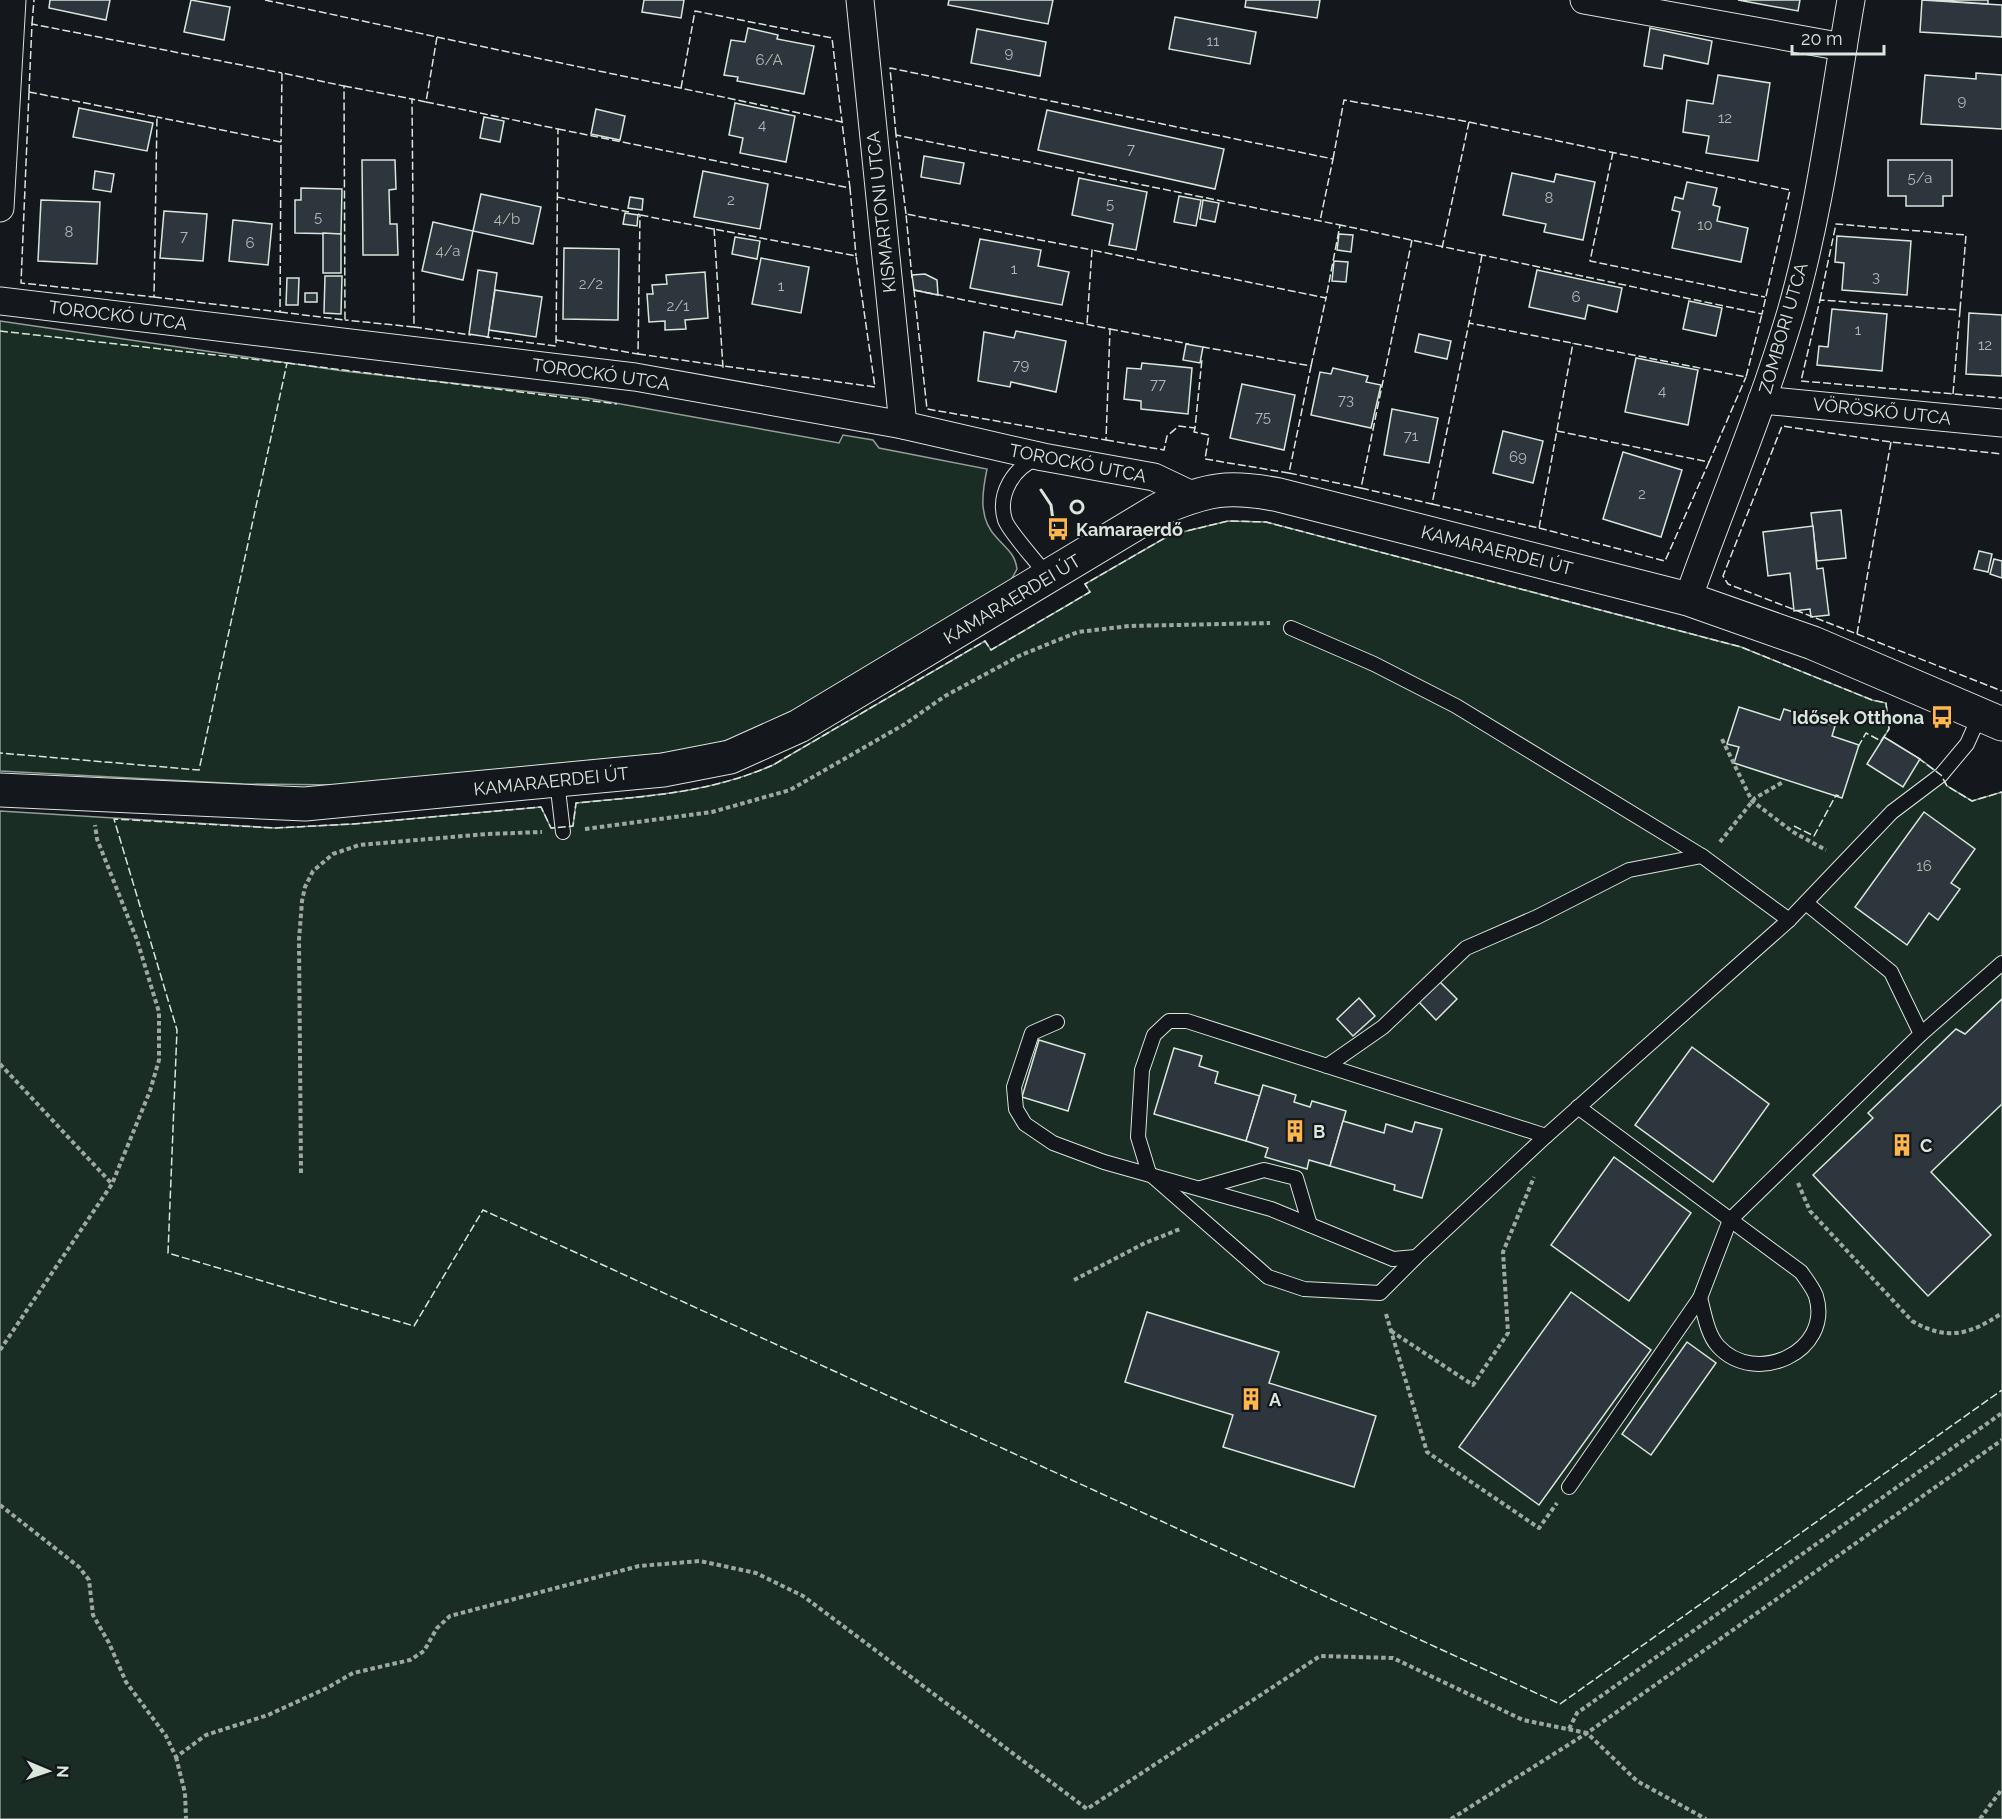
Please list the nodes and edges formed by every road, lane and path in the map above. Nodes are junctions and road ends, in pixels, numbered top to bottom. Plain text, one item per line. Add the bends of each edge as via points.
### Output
1 (12, 0) edge
2 (860, 0) edge
3 (1584, 0) edge
4 (1851, 0) edge
5 (1843, 46) junction
6 (0, 208) edge
7 (0, 302) edge
8 (1762, 400) junction
9 (2002, 423) edge
10 (903, 425) junction
11 (1043, 457) junction
12 (1192, 495) junction
13 (1048, 577) junction
14 (1688, 599) junction
15 (1291, 628) joint
16 (1991, 719) edge
17 (1722, 739) dead end
18 (557, 780) junction
19 (1783, 782) dead end
20 (0, 790) edge
21 (93, 795) junction
22 (1752, 801) junction
23 (562, 832) junction
24 (1705, 857) junction
25 (1846, 861) junction
26 (1806, 903) junction
27 (1789, 920) junction
28 (2002, 963) edge
29 (1057, 1022) dead end
30 (1921, 1034) junction
31 (0, 1064) edge
32 (1327, 1066) junction
33 (1578, 1107) junction
34 (1546, 1136) junction
35 (1535, 1146) junction
36 (1791, 1161) junction
37 (301, 1173) dead end
38 (1149, 1173) junction
39 (112, 1184) junction
40 (1200, 1188) junction
41 (1203, 1220) junction
42 (1730, 1220) junction
43 (1310, 1225) junction
44 (1416, 1257) junction
45 (1074, 1280) dead end
46 (1380, 1293) junction
47 (1700, 1298) junction
48 (2002, 1313) edge
49 (1391, 1331) junction
50 (2, 1342) edge
51 (0, 1350) edge
52 (2002, 1413) edge
53 (2002, 1440) edge
54 (1569, 1487) joint
55 (0, 1505) edge
56 (1569, 1729) junction
57 (1587, 1733) junction
58 (176, 1757) junction
59 (2002, 1790) edge
60 (186, 1819) edge
61 (1451, 1819) edge
62 (1706, 1819) edge
63 (1980, 1819) edge

1 - 6 street
2 - 10 street, KISMARTONI UTCA
3 - 5 street
4 - 5 street, ZOMBORI UTCA
5 - 8 street, ZOMBORI UTCA via 1811,225 1791,311
7 - 10 street, TOROCKÓ UTCA via 635,377
8 - 9 street, VÖRÖSKŐ UTCA
8 - 14 street, ZOMBORI UTCA
10 - 11 street, TOROCKÓ UTCA
11 - 12 street, TOROCKÓ UTCA via 1154,477
11 - 13 lane via 1024,464 1013,475 1005,494 1005,520
12 - 13 street, KAMARAERDEI ÚT via 1160,509
12 - 14 street, KAMARAERDEI ÚT via 1223,488 1280,495
13 - 18 street, KAMARAERDEI ÚT via 760,746 701,764
14 - 16 street, KAMARAERDEI ÚT via 1813,644
15 - 23 path via 1235,623 1129,626 1078,632 1021,655 945,696 790,790 712,812
15 - 24 lane via 1456,706
16 - 25 lane via 1941,775 1892,812
17 - 22 path
18 - 21 street, KAMARAERDEI ÚT via 304,804
18 - 23 lane
19 - 22 path
20 - 21 street, KAMARAERDEI ÚT
21 - 39 path via 97,839 159,1012 159,1060
22 - 24 path
22 - 25 path via 1793,832
23 - 37 path via 359,845 333,854 314,871 305,887 299,940
24 - 27 lane
24 - 32 lane via 1629,870 1466,948 1383,1027
25 - 26 lane
26 - 27 lane
26 - 30 lane via 1891,972
27 - 33 lane
28 - 30 lane
29 - 38 lane via 1032,1033 1014,1088 1016,1109 1025,1124 1053,1143
30 - 36 lane
31 - 39 path
32 - 34 lane
32 - 38 lane via 1187,1021 1168,1021 1154,1035 1142,1070 1138,1137
33 - 34 lane
33 - 42 lane
34 - 35 lane
35 - 44 lane
35 - 49 path via 1534,1181 1503,1252 1508,1333 1473,1385
36 - 42 lane
36 - 48 path via 1810,1211 1912,1321 1944,1334 1964,1333
38 - 40 lane
38 - 41 lane
39 - 50 path
40 - 43 lane
40 - 43 lane via 1264,1170 1296,1178
41 - 45 path via 1145,1243
41 - 46 lane via 1268,1277 1304,1289
42 - 47 lane
42 - 47 lane via 1802,1272 1816,1296 1816,1322 1806,1345 1788,1359 1762,1365 1736,1359 1718,1345
43 - 44 lane via 1392,1259
44 - 46 lane
46 - 49 path
47 - 54 lane
49 - 54 path via 1427,1452 1539,1528
50 - 51 path
52 - 56 path via 1577,1713
53 - 57 path
55 - 58 path via 79,1567 89,1580 93,1615 126,1682 166,1736
56 - 57 path
56 - 58 path via 1523,1720 1394,1658 1320,1656 1087,1809 804,1596 756,1573 700,1561 639,1566 450,1616 437,1628 424,1651 410,1660 353,1673 268,1714 206,1735
57 - 61 path
57 - 62 path via 1637,1781
58 - 60 path via 185,1793
59 - 63 path

